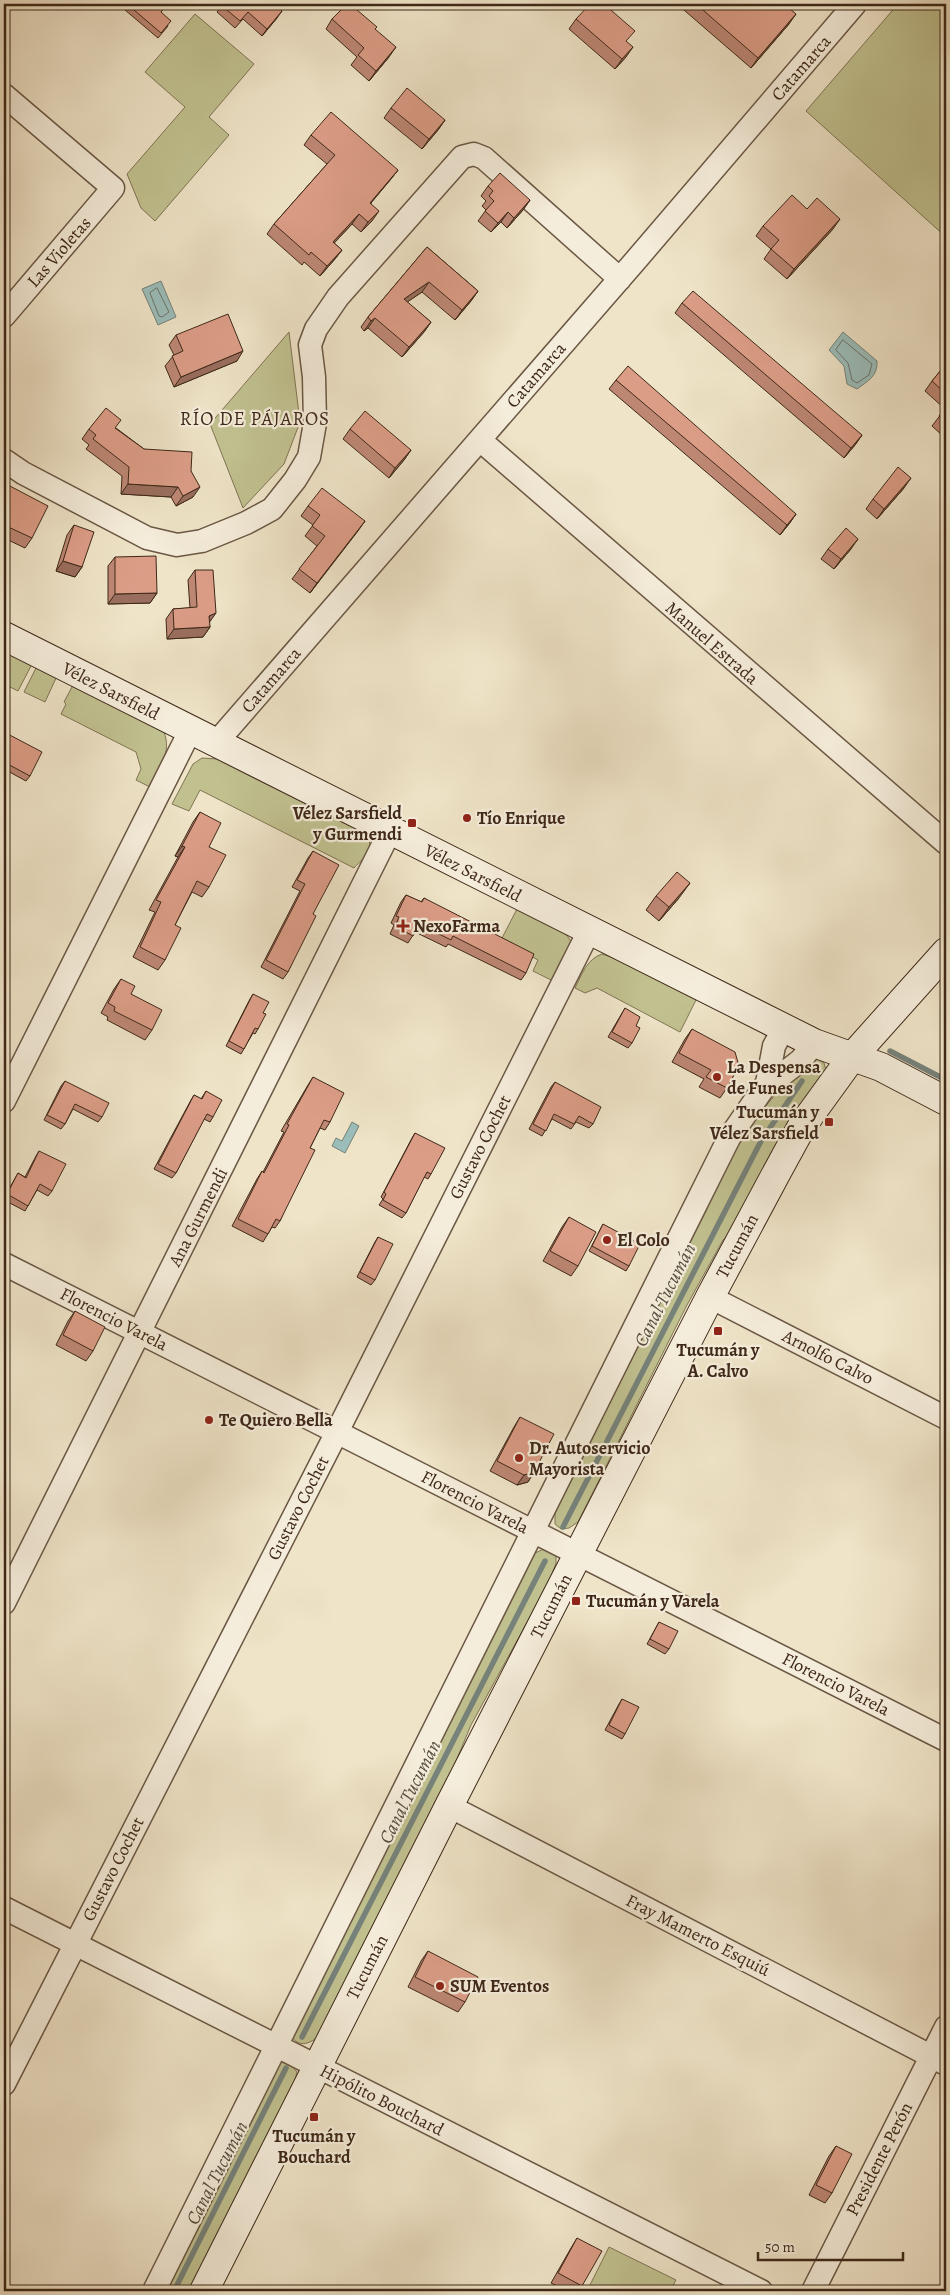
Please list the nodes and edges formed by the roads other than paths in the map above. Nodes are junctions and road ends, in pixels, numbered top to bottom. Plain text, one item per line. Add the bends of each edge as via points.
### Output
1 (855, 4) edge
2 (4, 95) edge
3 (620, 279) junction
4 (4, 316) edge
5 (480, 440) junction
6 (4, 460) edge
7 (13, 471) edge
8 (4, 636) edge
9 (190, 731) junction
10 (216, 744) junction
11 (390, 831) junction
12 (946, 844) edge
13 (589, 931) junction
14 (946, 952) edge
15 (784, 1028) junction
16 (814, 1043) junction
17 (852, 1057) junction
18 (767, 1083) junction
19 (4, 1101) edge
20 (946, 1101) edge
21 (4, 1264) edge
22 (710, 1296) junction
23 (140, 1332) junction
24 (946, 1418) edge
25 (337, 1432) junction
26 (532, 1531) junction
27 (578, 1554) junction
28 (4, 1603) edge
29 (946, 1740) edge
30 (449, 1806) junction
31 (4, 1908) edge
32 (75, 1944) junction
33 (946, 2027) edge
34 (277, 2046) junction
35 (939, 2060) edge
36 (317, 2066) junction
37 (4, 2084) edge
38 (154, 2291) edge
39 (204, 2291) edge
40 (761, 2291) edge
41 (812, 2291) edge

1 - 3 street, Catamarca
2 - 4 street, Las Violetas via 113,188
3 - 5 street, Catamarca
3 - 7 street via 484,158 474,154 462,157 350,282 316,329 310,345 315,423 309,457 272,509 202,541 177,545 147,538
5 - 10 street, Catamarca
5 - 12 street, Manuel Estrada
6 - 7 street
8 - 9 main road, Vélez Sarsfield
9 - 10 main road, Vélez Sarsfield
9 - 19 street
10 - 11 main road, Vélez Sarsfield
11 - 13 main road, Vélez Sarsfield
11 - 23 street, Ana Gurmendi
13 - 15 main road, Vélez Sarsfield
13 - 25 street, Gustavo Cochet
14 - 17 main road, Tucumán
15 - 16 main road, Vélez Sarsfield
15 - 18 street via 774,1046
16 - 17 main road, Vélez Sarsfield
16 - 18 street via 801,1060
17 - 20 main road, Vélez Sarsfield via 881,1067
17 - 22 main road, Tucumán via 802,1126
18 - 26 street via 729,1138
21 - 23 street, Florencio Varela
22 - 24 street, Arnolfo Calvo
22 - 27 main road, Tucumán
23 - 25 street, Florencio Varela
23 - 28 street, Ana Gurmendi
25 - 26 street, Florencio Varela
25 - 32 street, Gustavo Cochet
26 - 27 street, Florencio Varela
26 - 34 street
27 - 29 street, Florencio Varela
27 - 30 main road, Tucumán
30 - 35 street, Fray Mamerto Esquiú
30 - 36 main road, Tucumán
31 - 32 street, Hipólito Bouchard
32 - 34 street, Hipólito Bouchard
32 - 37 street, Gustavo Cochet
33 - 35 street, Presidente Perón
34 - 36 street, Hipólito Bouchard
34 - 38 street
35 - 41 street, Presidente Perón
36 - 39 main road, Tucumán
36 - 40 street, Hipólito Bouchard

